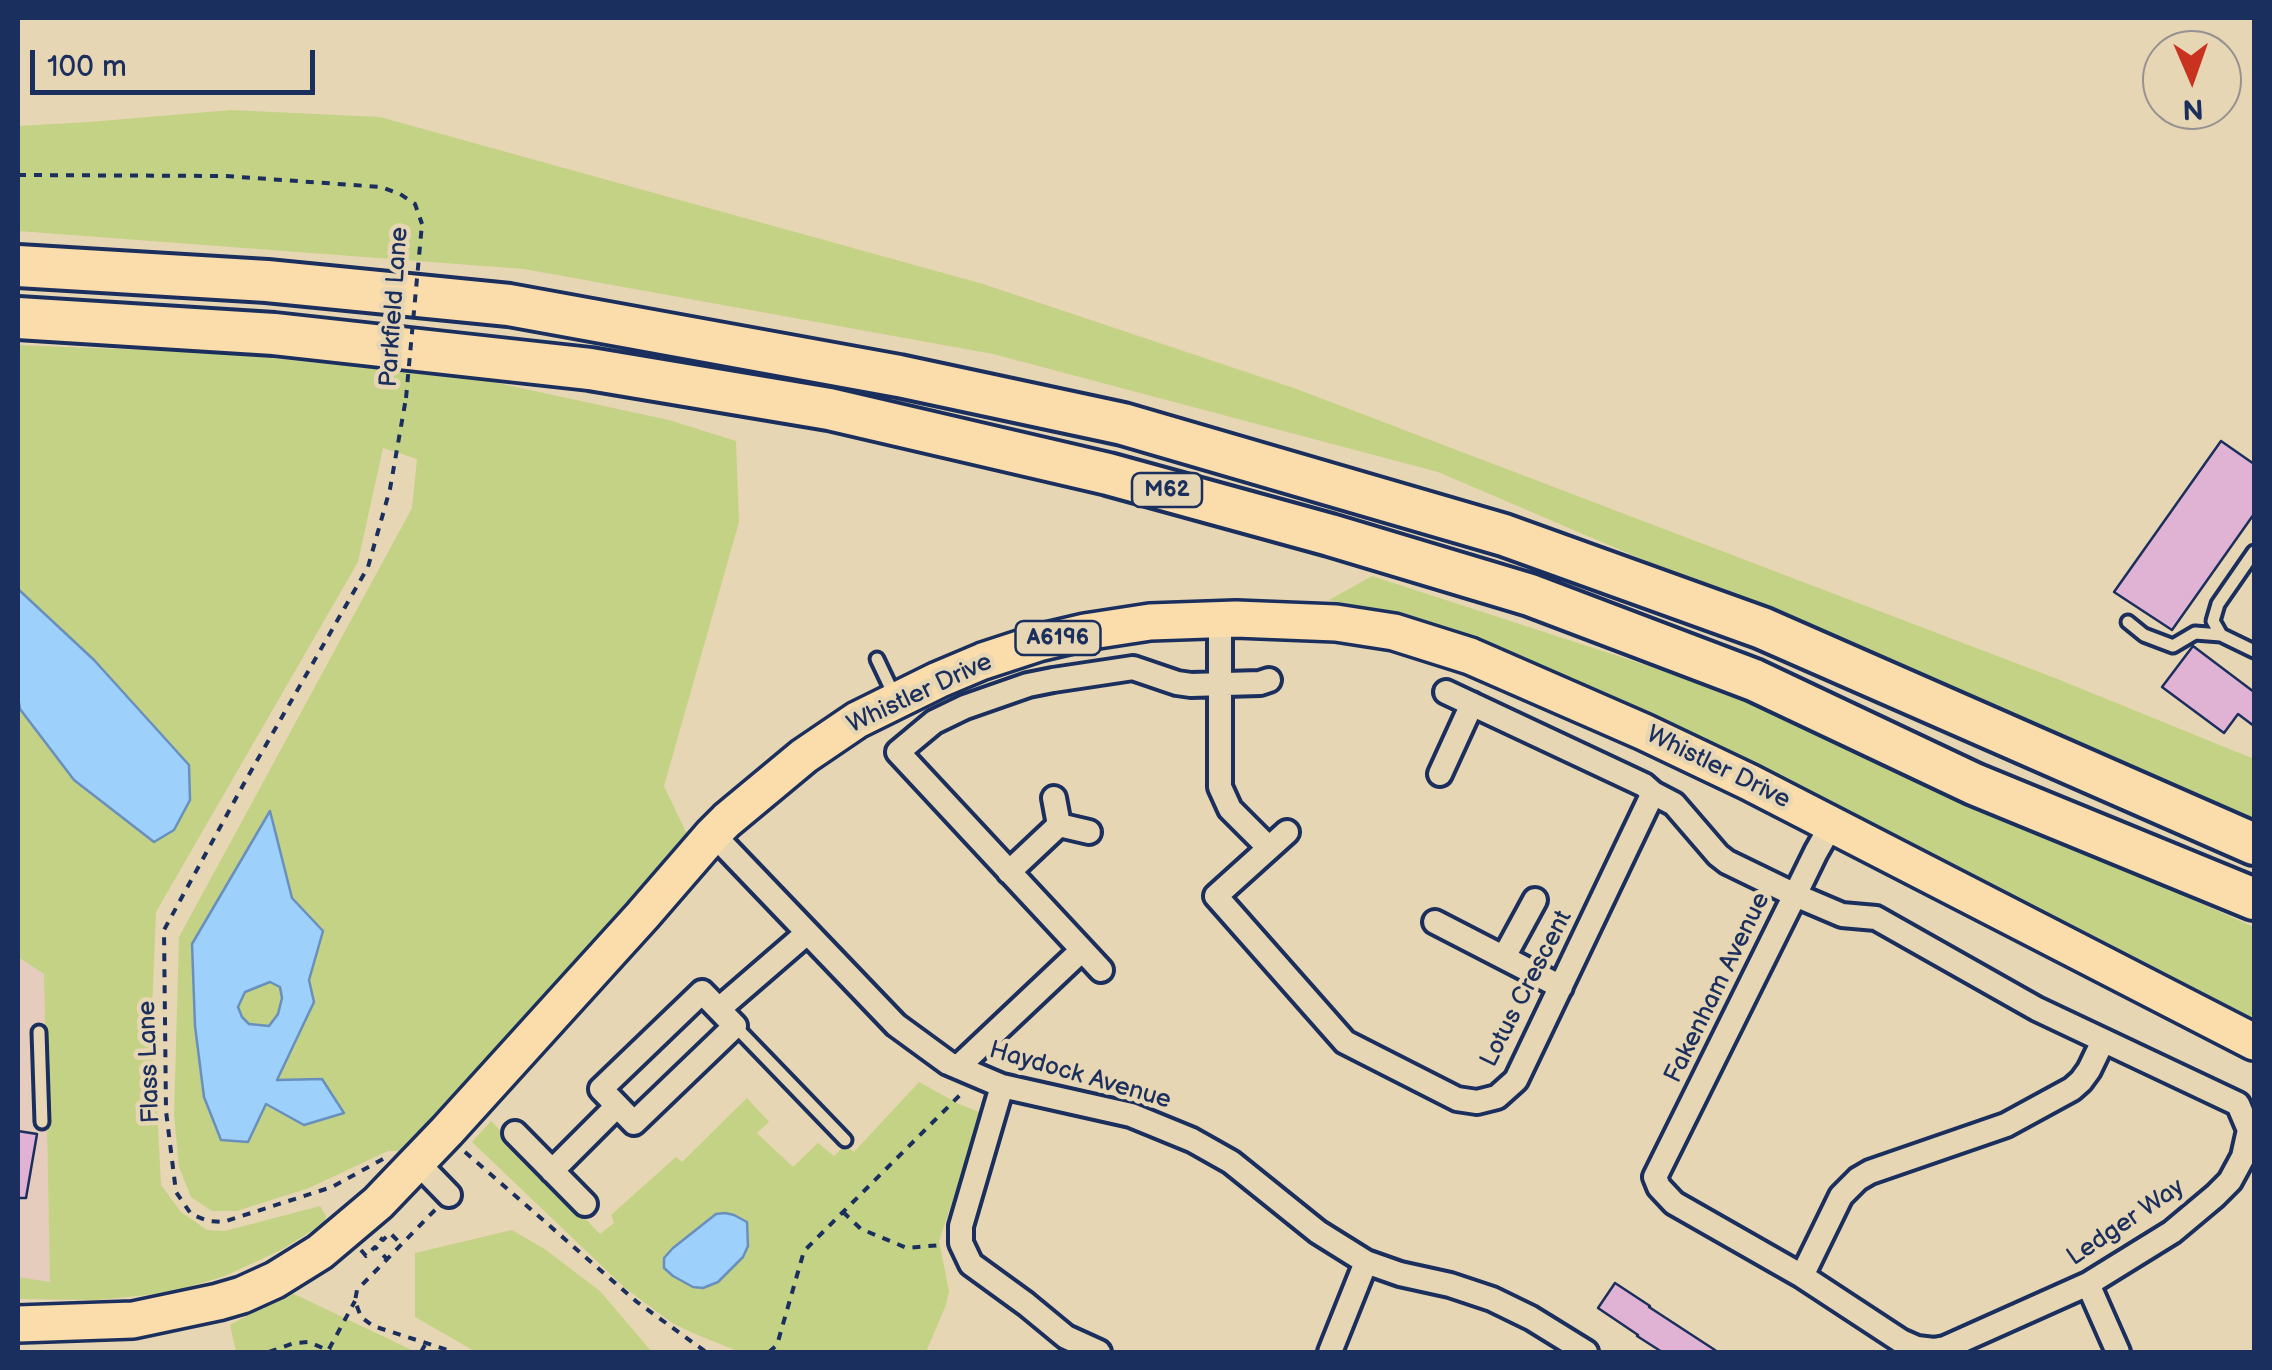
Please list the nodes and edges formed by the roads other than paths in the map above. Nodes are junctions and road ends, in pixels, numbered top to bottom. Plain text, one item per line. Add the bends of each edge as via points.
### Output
1 (18, 266) edge
2 (18, 318) edge
3 (2254, 552) edge
4 (1220, 619) junction
5 (2128, 622) dead end
6 (2221, 635) junction
7 (2254, 651) edge
8 (876, 658) dead end
9 (1269, 680) dead end
10 (1220, 684) junction
11 (1446, 692) dead end
12 (896, 701) junction
13 (1472, 704) junction
14 (1440, 774) dead end
15 (1653, 793) junction
16 (1054, 798) dead end
17 (1832, 824) junction
18 (1059, 825) junction
19 (1089, 832) dead end
20 (1288, 832) dead end
21 (713, 834) junction
22 (2254, 844) edge
23 (1269, 848) junction
24 (1010, 872) junction
25 (1795, 895) junction
26 (2254, 899) edge
27 (1536, 900) dead end
28 (1435, 922) dead end
29 (808, 933) junction
30 (1082, 950) junction
31 (1504, 957) junction
32 (1101, 970) dead end
33 (1561, 986) junction
34 (727, 1017) junction
35 (39, 1032) dead end
36 (2104, 1041) junction
37 (2254, 1042) edge
38 (969, 1072) junction
39 (1002, 1086) junction
40 (617, 1106) junction
41 (42, 1122) dead end
42 (515, 1132) dead end
43 (845, 1140) dead end
44 (417, 1162) junction
45 (552, 1170) junction
46 (1656, 1177) joint
47 (449, 1195) road end
48 (585, 1204) dead end
49 (1366, 1262) junction
50 (1802, 1276) junction
51 (2088, 1284) junction
52 (18, 1324) edge
53 (1100, 1352) edge
54 (1330, 1352) edge
55 (1586, 1352) edge
56 (2118, 1352) edge

1 - 22 highway, M62 via 509,305 1123,424 1504,535 1762,628
2 - 26 highway, M62 via 274,334 590,369 828,409 1108,474 1530,595 1754,680 1974,784
3 - 6 lane via 2218,604 2213,621
4 - 10 street
4 - 12 main road, Whistler Drive / A6196 via 1085,632 984,662
4 - 17 main road, Whistler Drive / A6196 via 1336,622 1470,656
5 - 6 lane via 2173,646 2195,634
6 - 7 lane
8 - 12 lane
9 - 10 street
10 - 23 street via 1220,787 1230,808
10 - 24 street via 1191,685 1133,668 1028,685 934,722 898,752
11 - 13 street, Ledger Way
12 - 21 main road, Whistler Drive / A6196 via 804,756
13 - 14 street
13 - 15 street, Ledger Way
15 - 25 street, Ledger Way via 1674,804 1718,856
15 - 33 street, Lotus Crescent
16 - 18 street
17 - 25 street, Fakenham Avenue
17 - 37 main road, Whistler Drive / A6196
18 - 19 street
18 - 24 street
20 - 23 street
21 - 29 street, Haydock Avenue
21 - 44 main road, Whistler Drive / A6196
23 - 33 street, Lotus Crescent via 1216,896 1346,1042 1458,1099 1497,1098 1516,1080
24 - 30 street
25 - 36 street, Ledger Way via 1842,916 1876,918
25 - 46 street, Fakenham Avenue
27 - 31 street
28 - 31 street
29 - 34 street
29 - 38 street, Haydock Avenue via 896,1025
30 - 32 street
30 - 38 street
31 - 33 street
34 - 40 street via 634,1123
34 - 40 street via 702,992 601,1089
34 - 43 lane
35 - 41 lane
36 - 50 street via 2072,1089 2006,1125 1858,1179 1842,1196
36 - 51 street, Ledger Way via 2238,1104 2249,1130 2244,1157 2215,1196 2172,1232
38 - 39 street, Haydock Avenue
39 - 49 street, Haydock Avenue via 1130,1114 1192,1140
39 - 53 street via 960,1243 970,1264 1066,1337
40 - 45 street
42 - 45 street
44 - 47 street
44 - 52 main road, Whistler Drive / A6196 via 320,1252 242,1295 133,1320
45 - 48 street
46 - 50 street, Ledger Way via 1674,1202
49 - 54 street
49 - 55 street, Haydock Avenue via 1492,1299
50 - 51 street, Ledger Way via 1902,1342 1926,1350
51 - 56 street

